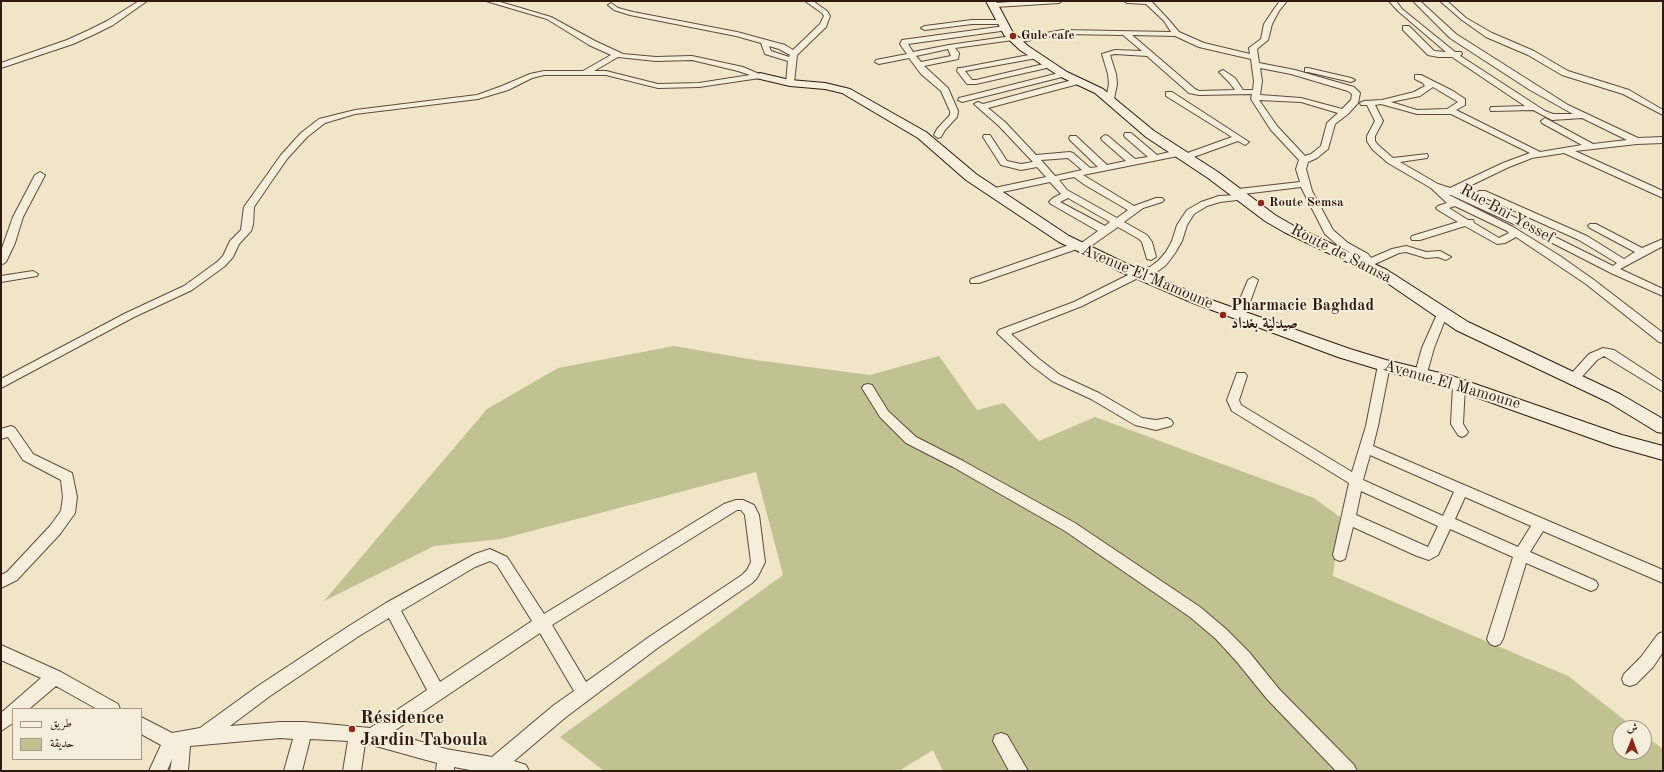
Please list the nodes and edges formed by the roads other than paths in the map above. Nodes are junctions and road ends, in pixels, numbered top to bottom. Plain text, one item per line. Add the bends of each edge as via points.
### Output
1 (144, 1) edge
2 (489, 1) edge
3 (808, 1) edge
4 (1058, 1) edge
5 (1127, 1) edge
6 (1284, 1) edge
7 (1392, 1) edge
8 (1416, 1) edge
9 (1443, 1) edge
10 (1148, 2) edge
11 (993, 3) edge
12 (611, 5) dead end
13 (1003, 25) junction
14 (1406, 28) dead end
15 (1126, 34) junction
16 (1176, 34) junction
17 (934, 38) junction
18 (1014, 40) junction
19 (947, 48) junction
20 (1030, 53) junction
21 (1479, 53) junction
22 (618, 54) junction
23 (1148, 54) junction
24 (911, 55) junction
25 (1439, 55) junction
26 (1454, 55) junction
27 (793, 57) junction
28 (990, 58) dead end
29 (1255, 61) junction
30 (879, 62) dead end
31 (999, 63) junction
32 (919, 65) junction
33 (1048, 65) junction
34 (1, 66) edge
35 (1351, 69) dead end
36 (1223, 72) dead end
37 (585, 73) junction
38 (1013, 73) junction
39 (1063, 74) junction
40 (1298, 74) junction
41 (760, 76) junction
42 (1352, 80) junction
43 (1079, 81) junction
44 (790, 83) junction
45 (1503, 88) junction
46 (1351, 89) junction
47 (1493, 90) junction
48 (1192, 91) junction
49 (1240, 92) junction
50 (1256, 94) junction
51 (971, 98) junction
52 (1110, 99) junction
53 (962, 100) dead end
54 (1355, 101) junction
55 (1381, 102) junction
56 (1370, 103) junction
57 (981, 107) junction
58 (1519, 108) junction
59 (1533, 108) junction
60 (1494, 109) dead end
61 (1449, 111) junction
62 (1345, 112) junction
63 (1663, 112) edge
64 (1582, 116) junction
65 (1545, 121) dead end
66 (938, 135) dead end
67 (1128, 135) dead end
68 (987, 137) dead end
69 (1073, 138) dead end
70 (1105, 138) dead end
71 (1663, 140) edge
72 (1637, 141) junction
73 (1592, 147) junction
74 (1565, 150) junction
75 (1538, 154) junction
76 (1182, 155) junction
77 (1424, 156) dead end
78 (1155, 158) junction
79 (1304, 160) junction
80 (1037, 161) junction
81 (1391, 161) junction
82 (1133, 162) junction
83 (1104, 168) junction
84 (1088, 171) junction
85 (1076, 174) junction
86 (40, 175) dead end
87 (1053, 178) junction
88 (1304, 184) junction
89 (993, 191) junction
90 (1447, 193) junction
91 (1482, 193) dead end
92 (1068, 195) junction
93 (1240, 195) junction
94 (1663, 196) edge
95 (1159, 200) dead end
96 (1455, 203) junction
97 (1134, 210) junction
98 (1482, 216) junction
99 (1117, 221) junction
100 (1467, 223) junction
101 (1593, 226) dead end
102 (1104, 230) junction
103 (1516, 233) junction
104 (1416, 238) dead end
105 (1663, 242) edge
106 (1078, 247) junction
107 (1573, 250) junction
108 (1642, 252) junction
109 (1151, 257) dead end
110 (1446, 257) dead end
111 (1556, 258) junction
112 (1, 262) edge
113 (1624, 263) junction
114 (1370, 265) junction
115 (1613, 270) junction
116 (33, 274) dead end
117 (1138, 274) junction
118 (1, 279) edge
119 (1253, 280) dead end
120 (975, 281) dead end
121 (1663, 293) edge
122 (1443, 312) junction
123 (1239, 316) junction
124 (1663, 339) edge
125 (1384, 365) junction
126 (1421, 373) junction
127 (1241, 376) dead end
128 (1574, 378) junction
129 (1, 384) edge
130 (1459, 385) junction
131 (868, 388) dead end
132 (1663, 388) edge
133 (1168, 423) dead end
134 (1663, 427) edge
135 (1462, 432) dead end
136 (1, 434) edge
137 (1366, 448) junction
138 (1663, 453) edge
139 (1356, 482) junction
140 (1462, 490) junction
141 (1348, 518) junction
142 (1446, 523) junction
143 (1540, 524) junction
144 (1340, 555) dead end
145 (1521, 555) junction
146 (5, 576) edge
147 (1663, 577) edge
148 (1591, 585) dead end
149 (391, 608) junction
150 (542, 622) junction
151 (1663, 639) edge
152 (1495, 640) dead end
153 (1, 652) edge
154 (55, 677) junction
155 (1630, 679) dead end
156 (437, 693) junction
157 (584, 693) junction
158 (18, 708) edge
159 (110, 708) edge
160 (12, 714) edge
161 (1, 723) edge
162 (142, 725) edge
163 (304, 730) junction
164 (365, 735) junction
165 (203, 736) junction
166 (176, 741) junction
167 (1001, 741) dead end
168 (446, 764) edge
169 (484, 767) edge
170 (158, 771) edge
171 (179, 771) edge
172 (293, 771) edge
173 (352, 771) edge
174 (520, 771) edge
175 (1019, 771) edge
176 (1348, 771) edge

1 - 34 street via 87,35
2 - 22 street via 549,18 592,43
3 - 27 street via 827,16 823,25
4 - 11 street
5 - 10 street
6 - 29 street via 1268,24 1264,40 1253,48
7 - 26 street
8 - 21 street via 1453,36
9 - 63 street via 1489,35 1531,53 1565,73 1626,92
10 - 16 street
11 - 13 street, Route de Samsa
12 - 27 street via 632,14 737,34 764,42 769,53
13 - 17 street
13 - 17 street via 977,22 923,26
13 - 18 street, Route de Samsa
14 - 25 street via 1430,52
15 - 16 street
15 - 18 street via 1062,32
15 - 23 street
16 - 29 street via 1202,45
17 - 19 street
17 - 24 street via 905,43
18 - 19 street
18 - 20 street, Route de Samsa
19 - 24 street
19 - 32 street via 955,53 955,57
20 - 28 street
20 - 31 street
20 - 33 street, Route de Samsa
21 - 26 street
21 - 64 street
22 - 37 street
22 - 41 street via 656,59 692,58
23 - 48 street
23 - 52 street via 1106,54 1113,84
24 - 30 street
24 - 32 street
25 - 26 street
25 - 47 street
26 - 45 street
27 - 44 street
29 - 40 street
29 - 50 street via 1258,82
31 - 38 street
31 - 38 street via 961,71 970,82
32 - 66 street via 945,90 954,111 954,115
33 - 38 street
33 - 39 street, Route de Samsa
35 - 42 street
36 - 49 street
37 - 41 street via 610,74 658,86 699,84
37 - 129 street via 538,74 478,98 355,112 322,121 309,130 267,180 249,207 246,231 234,243 222,264 188,288 130,315
39 - 43 street, Route de Samsa
39 - 51 street
40 - 42 street via 1303,69
40 - 46 street
41 - 44 street, Avenue El Mamoune
42 - 46 street
43 - 52 street, Route de Samsa
43 - 57 street
44 - 89 street, Avenue El Mamoune via 822,85 846,92 922,135 970,177
45 - 47 street
45 - 59 street
46 - 54 street via 1356,93
47 - 58 street
48 - 49 street
48 - 76 street via 1165,95 1242,140
49 - 50 street
50 - 62 street via 1304,100
50 - 79 street via 1257,104 1274,128
51 - 53 street
51 - 57 street
52 - 76 street, Route de Samsa via 1145,130
54 - 56 street
54 - 62 street
55 - 56 street
55 - 61 street via 1417,112
55 - 61 street via 1417,94 1429,87 1422,79 1462,101
56 - 81 street via 1379,121 1371,141
57 - 80 street via 1002,124
58 - 59 street
58 - 60 street
59 - 64 street via 1549,116
61 - 75 street
62 - 79 street via 1331,123 1323,150
64 - 72 street
65 - 73 street
67 - 78 street
68 - 80 street via 1004,163 1021,167
69 - 83 street
70 - 82 street
71 - 72 street
72 - 73 street
73 - 74 street
74 - 75 street
74 - 94 street
75 - 90 street via 1506,165
76 - 78 street
76 - 93 street, Route de Samsa
77 - 81 street
78 - 82 street
79 - 88 street via 1301,169
80 - 84 street via 1070,155
80 - 87 street
81 - 90 street
82 - 83 street
83 - 84 street
84 - 85 street
85 - 87 street
85 - 97 street
86 - 112 street via 18,218
87 - 89 street
87 - 92 street
88 - 93 street
88 - 114 street via 1329,232 1340,242 1364,256
89 - 106 street, Avenue El Mamoune via 1050,231
90 - 96 street, Rue Bni Yessef
90 - 107 street via 1532,229
91 - 113 street via 1583,238
92 - 99 street
92 - 102 street via 1054,202
93 - 114 street, Route de Samsa via 1289,229
93 - 117 street via 1204,204 1190,212 1166,258 1154,269
95 - 97 street via 1145,203
96 - 98 street, Rue Bni Yessef
96 - 100 street via 1441,208
97 - 99 street
98 - 100 street
98 - 103 street, Rue Bni Yessef
99 - 102 street
99 - 109 street via 1143,237
100 - 103 street via 1499,242
100 - 104 street
101 - 108 street
102 - 106 street
103 - 111 street, Rue Bni Yessef
105 - 108 street
106 - 117 street, Avenue El Mamoune
106 - 120 street
107 - 111 street
107 - 115 street
108 - 113 street
110 - 114 street via 1406,249 1396,251
111 - 124 street, Rue Bni Yessef
113 - 115 street
114 - 122 street, Route de Samsa
115 - 121 street
116 - 118 street
117 - 123 street, Avenue El Mamoune
117 - 133 street via 1078,304 1003,333 1056,378 1095,396 1139,422 1156,425
119 - 123 street
122 - 126 street
122 - 128 street, Route de Samsa via 1483,337
123 - 125 street, Avenue El Mamoune
125 - 126 street, Avenue El Mamoune
125 - 137 street
126 - 130 street, Avenue El Mamoune
127 - 139 street via 1233,400 1236,408
128 - 132 street via 1593,357 1603,352 1610,353
128 - 134 street, Route de Samsa
130 - 135 street via 1457,424
130 - 138 street, Avenue El Mamoune via 1494,395 1619,441
131 - 176 street via 884,414 911,440 1070,527 1195,612 1221,634 1273,694
136 - 146 street via 11,431 28,457 67,477 70,486 68,513 55,530
137 - 139 street
137 - 140 street
139 - 141 street
139 - 142 street
140 - 142 street
140 - 143 street
141 - 142 street via 1429,554 1433,551
141 - 144 street
142 - 145 street
143 - 145 street
143 - 147 street
145 - 148 street
145 - 152 street
149 - 150 street via 470,563 490,556 502,561
149 - 156 street
149 - 165 street via 264,690
150 - 156 street
150 - 157 street
150 - 157 street via 729,508 743,505 752,514 758,562 752,574
151 - 155 street via 1647,662
153 - 154 street
154 - 158 street
154 - 159 street
156 - 164 street
157 - 169 street
160 - 161 street
162 - 166 street
163 - 164 street
163 - 165 street
163 - 172 street
164 - 168 street
164 - 173 street
165 - 166 street
166 - 170 street
166 - 171 street
167 - 175 street
168 - 169 street
169 - 174 street

